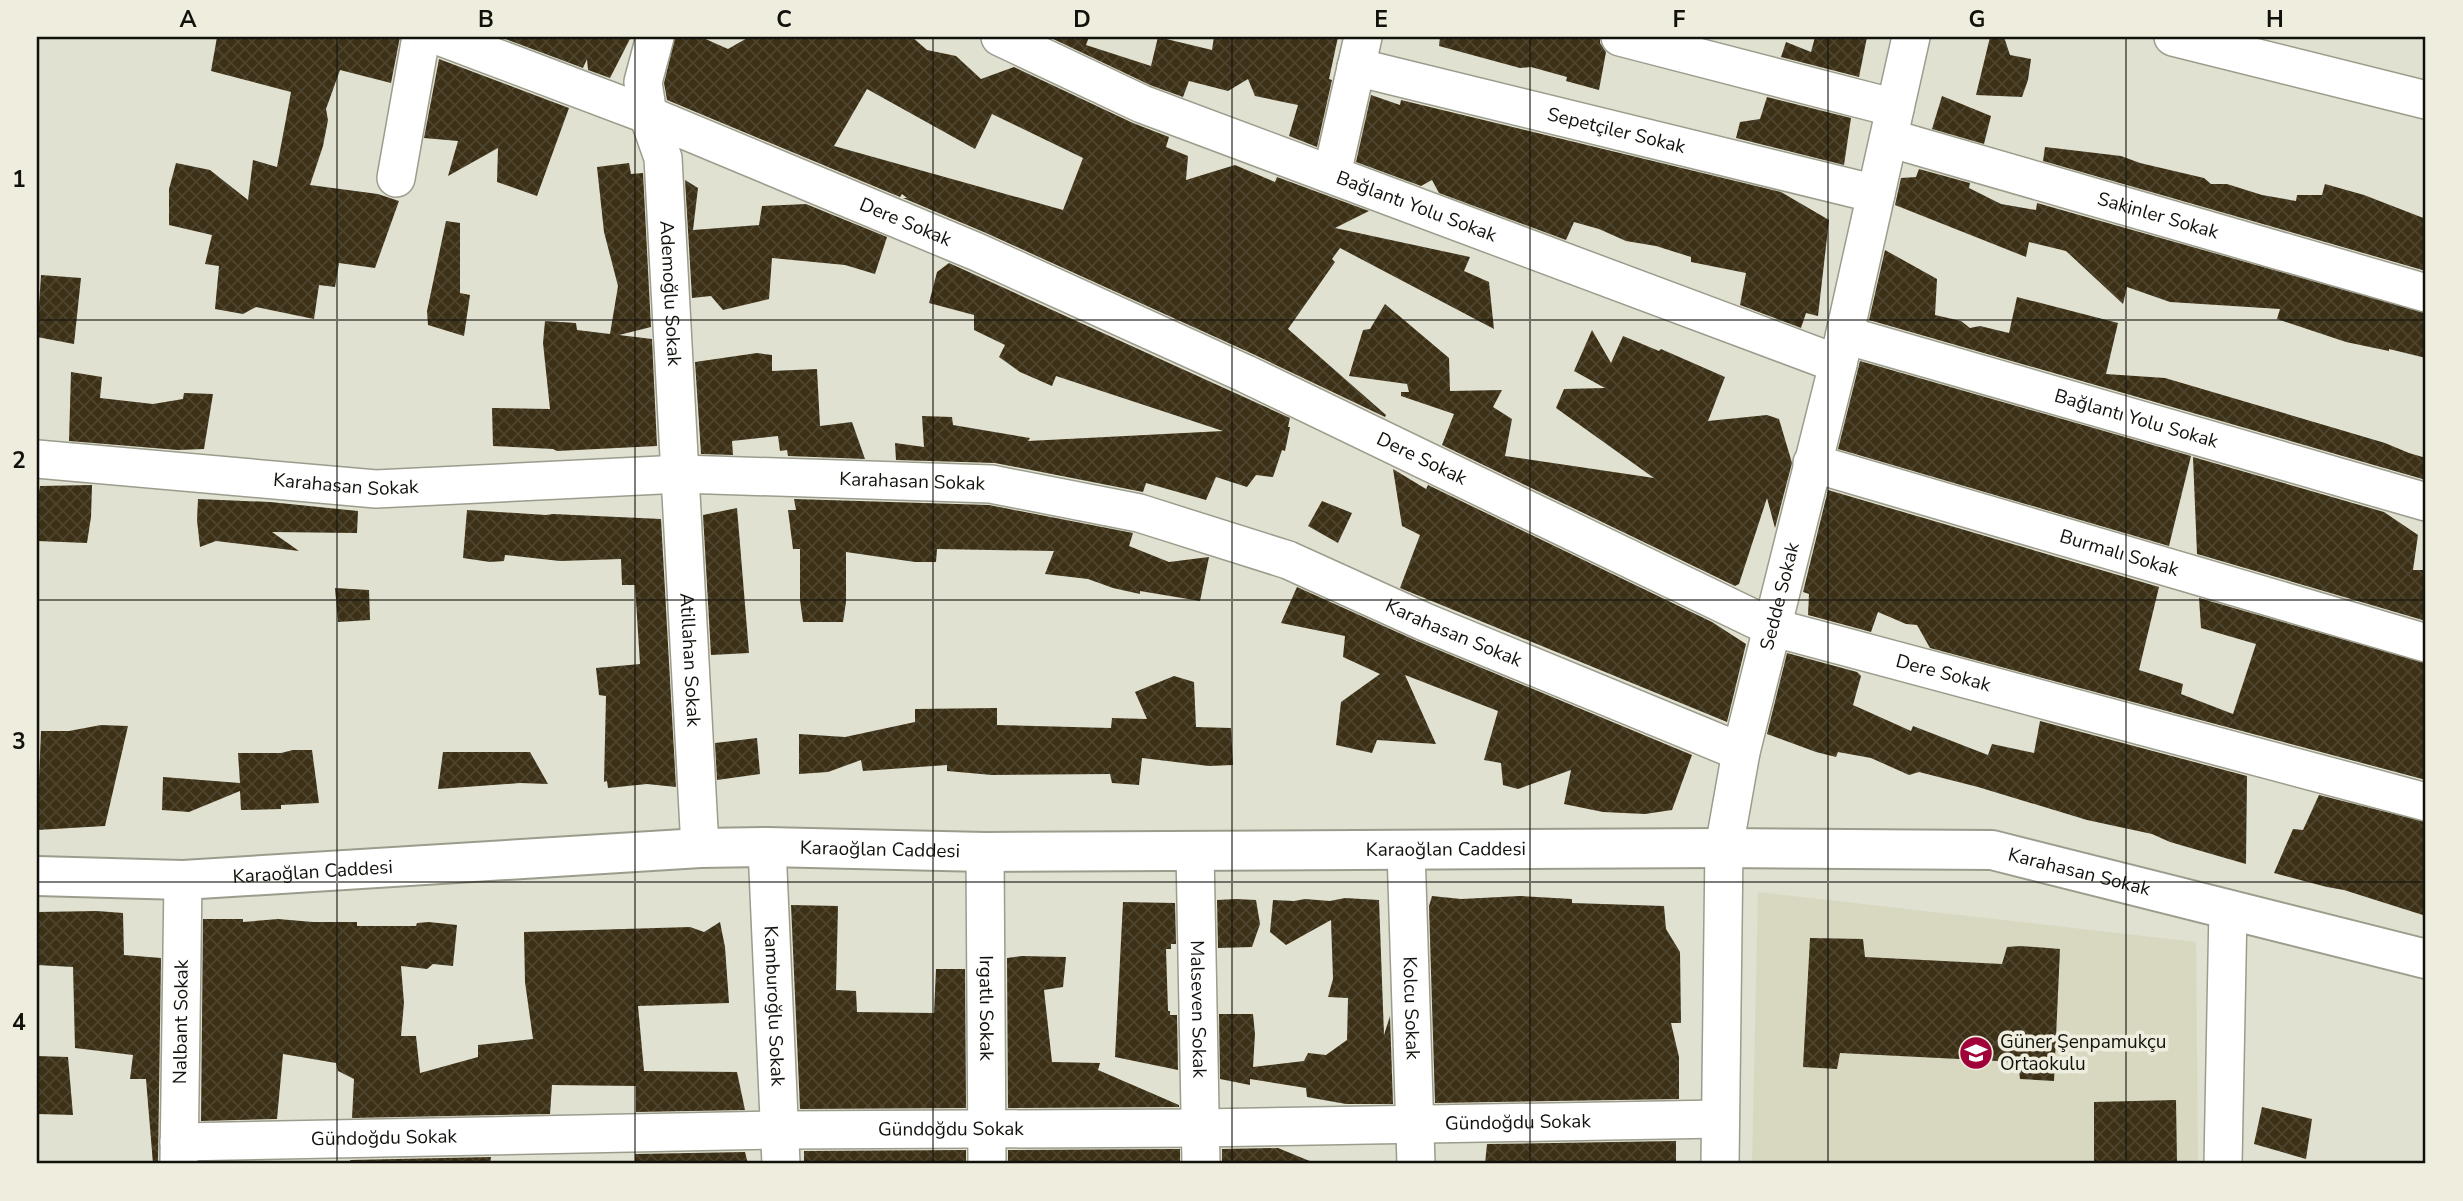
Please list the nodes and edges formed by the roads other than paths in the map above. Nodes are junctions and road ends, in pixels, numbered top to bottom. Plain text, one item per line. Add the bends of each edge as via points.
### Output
1 (421, 37) edge
2 (441, 37) edge
3 (655, 37) edge
4 (1000, 37) edge
5 (1620, 37) edge
6 (1911, 37) edge
7 (2173, 37) edge
8 (1360, 52) edge
9 (2426, 100) edge
10 (648, 115) junction
11 (1892, 123) junction
12 (1332, 174) junction
13 (396, 178) dead end
14 (1876, 194) junction
15 (2426, 293) edge
16 (1841, 349) junction
17 (37, 459) edge
18 (1812, 463) junction
19 (681, 474) junction
20 (2426, 502) edge
21 (1771, 626) junction
22 (2426, 643) edge
23 (1741, 752) junction
24 (2426, 802) edge
25 (767, 847) junction
26 (700, 848) junction
27 (1724, 848) junction
28 (1406, 850) junction
29 (1195, 851) junction
30 (985, 852) junction
31 (37, 876) edge
32 (183, 880) junction
33 (2228, 909) junction
34 (2426, 959) edge
35 (1720, 1119) junction
36 (1415, 1125) junction
37 (985, 1127) junction
38 (1201, 1128) junction
39 (781, 1147) edge
40 (179, 1153) edge
41 (987, 1164) edge
42 (1201, 1164) edge
43 (1416, 1164) edge
44 (1720, 1164) edge
45 (2223, 1164) edge

1 - 13 street
2 - 10 street, Dere Sokak
3 - 10 street, Ademoğlu Sokak via 643,82
4 - 12 street, Bağlantı Yolu Sokak via 1142,104
5 - 11 street, Sakinler Sokak
6 - 11 street, Sedde Sokak
7 - 9 street
8 - 12 street
8 - 14 street, Sepetçiler Sokak
10 - 19 street, Ademoğlu Sokak via 663,158
10 - 21 street, Dere Sokak via 977,252 1247,374
11 - 14 street, Sedde Sokak
11 - 15 street, Sakinler Sokak
12 - 16 street, Bağlantı Yolu Sokak
14 - 16 street, Sedde Sokak
16 - 18 street, Sedde Sokak
16 - 20 street, Bağlantı Yolu Sokak
17 - 19 street, Karahasan Sokak via 376,489
18 - 21 street, Sedde Sokak
18 - 22 street, Burmalı Sokak
19 - 23 street, Karahasan Sokak via 991,484 1139,513 1288,560 1425,622
19 - 26 street, Atillahan Sokak
21 - 23 street, Sedde Sokak
21 - 24 street, Dere Sokak
23 - 27 street, Sedde Sokak
25 - 26 street, Karaoğlan Caddesi
25 - 30 street, Karaoğlan Caddesi
25 - 39 street, Kamburoğlu Sokak
26 - 32 street, Karaoğlan Caddesi
27 - 28 street, Karaoğlan Caddesi
27 - 33 street, Karahasan Sokak via 1992,850
27 - 35 street, Sedde Sokak
28 - 29 street, Karaoğlan Caddesi
28 - 36 street, Kolcu Sokak
29 - 30 street, Karaoğlan Caddesi
29 - 38 street, Malseven Sokak
30 - 37 street, Irgatlı Sokak
31 - 32 street, Karaoğlan Caddesi
32 - 40 street, Nalbant Sokak
33 - 34 street, Karahasan Sokak
33 - 45 street
35 - 36 street, Gündoğdu Sokak
35 - 44 street, Sedde Sokak
36 - 38 street, Gündoğdu Sokak
36 - 43 street, Kolcu Sokak
37 - 38 street, Gündoğdu Sokak
37 - 39 street, Gündoğdu Sokak
37 - 41 street, Irgatlı Sokak
38 - 42 street, Malseven Sokak
39 - 40 street, Gündoğdu Sokak

